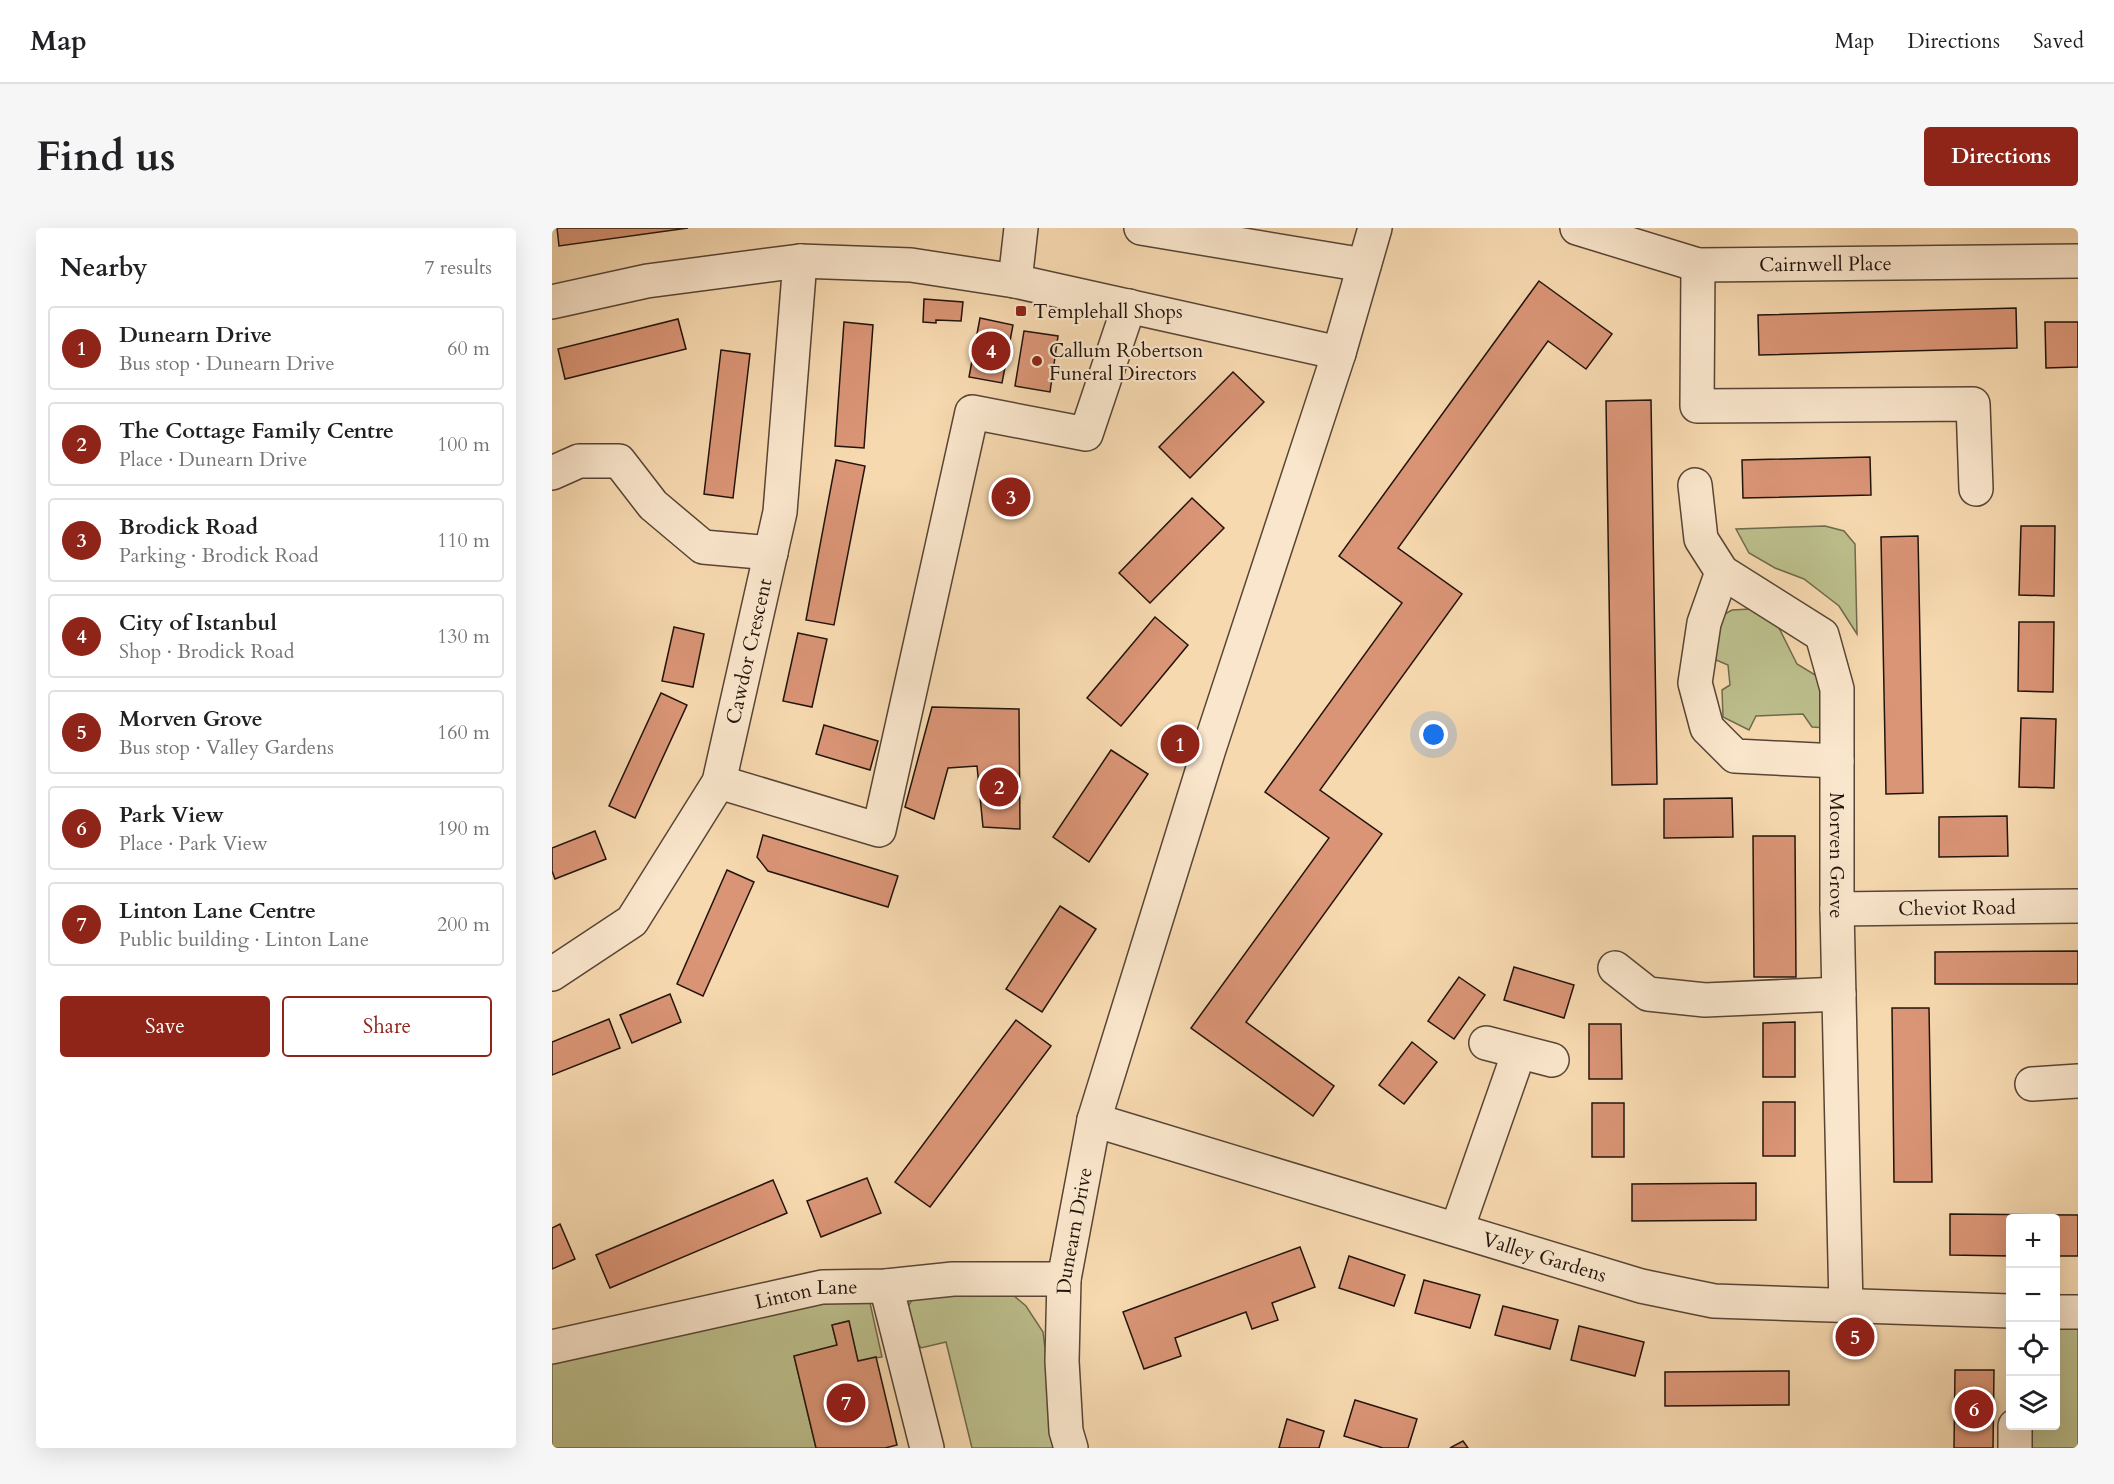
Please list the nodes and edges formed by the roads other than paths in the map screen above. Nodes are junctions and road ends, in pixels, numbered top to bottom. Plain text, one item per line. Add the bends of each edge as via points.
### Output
1 (1021, 228) edge
2 (1141, 228) edge
3 (1375, 228) edge
4 (1577, 228) edge
5 (800, 261) junction
6 (2078, 261) edge
7 (1364, 266) junction
8 (1698, 266) junction
9 (1015, 280) junction
10 (552, 302) edge
11 (1129, 306) junction
12 (1339, 353) junction
13 (552, 473) edge
14 (1695, 485) dead end
15 (1976, 489) dead end
16 (771, 553) junction
17 (1722, 572) junction
18 (1837, 761) junction
19 (719, 782) junction
20 (2078, 906) edge
21 (1837, 909) junction
22 (1615, 968) dead end
23 (552, 974) edge
24 (1839, 994) junction
25 (1486, 1042) dead end
26 (1519, 1052) junction
27 (1552, 1060) dead end
28 (2078, 1081) edge
29 (2031, 1084) dead end
30 (1094, 1120) junction
31 (1457, 1229) junction
32 (1064, 1279) junction
33 (886, 1286) junction
34 (1846, 1307) junction
35 (2006, 1311) edge
36 (2060, 1312) edge
37 (2078, 1312) edge
38 (552, 1347) edge
39 (2015, 1430) edge
40 (927, 1448) edge
41 (1071, 1448) edge
42 (2015, 1448) edge

1 - 9 street
2 - 7 street
3 - 7 street, Dunearn Drive
4 - 8 street, Cairnwell Place
5 - 9 street via 911,266
5 - 10 street via 647,280
5 - 16 street, Cawdor Crescent via 780,512
6 - 8 street, Cairnwell Place
7 - 12 street, Dunearn Drive
8 - 15 street via 1697,406 1972,404
9 - 11 street
11 - 12 street
11 - 19 street via 1086,434 972,412 879,830
12 - 30 street, Dunearn Drive via 1209,749
13 - 16 street via 579,461 620,461 653,505 702,547
14 - 17 street, Morven Grove via 1701,539
16 - 19 street, Cawdor Crescent
17 - 18 street, Morven Grove via 1822,635 1837,689
17 - 18 street via 1704,623 1695,683 1707,728 1734,756
18 - 21 street, Morven Grove
19 - 23 street, Cawdor Crescent via 632,921
20 - 21 street, Cheviot Road
21 - 24 street, Morven Grove
22 - 24 street via 1648,994 1705,1000
24 - 34 street, Morven Grove
25 - 26 street
26 - 27 street
26 - 31 street
28 - 29 street
30 - 31 street, Valley Gardens
30 - 32 street, Dunearn Drive
31 - 34 street, Valley Gardens via 1641,1286 1683,1295 1714,1301
32 - 33 street, Linton Lane via 953,1279
32 - 41 street, Dunearn Drive via 1062,1361 1066,1431
33 - 38 street, Linton Lane via 822,1287
33 - 40 street
34 - 35 street, Valley Gardens
36 - 37 street
39 - 42 street

